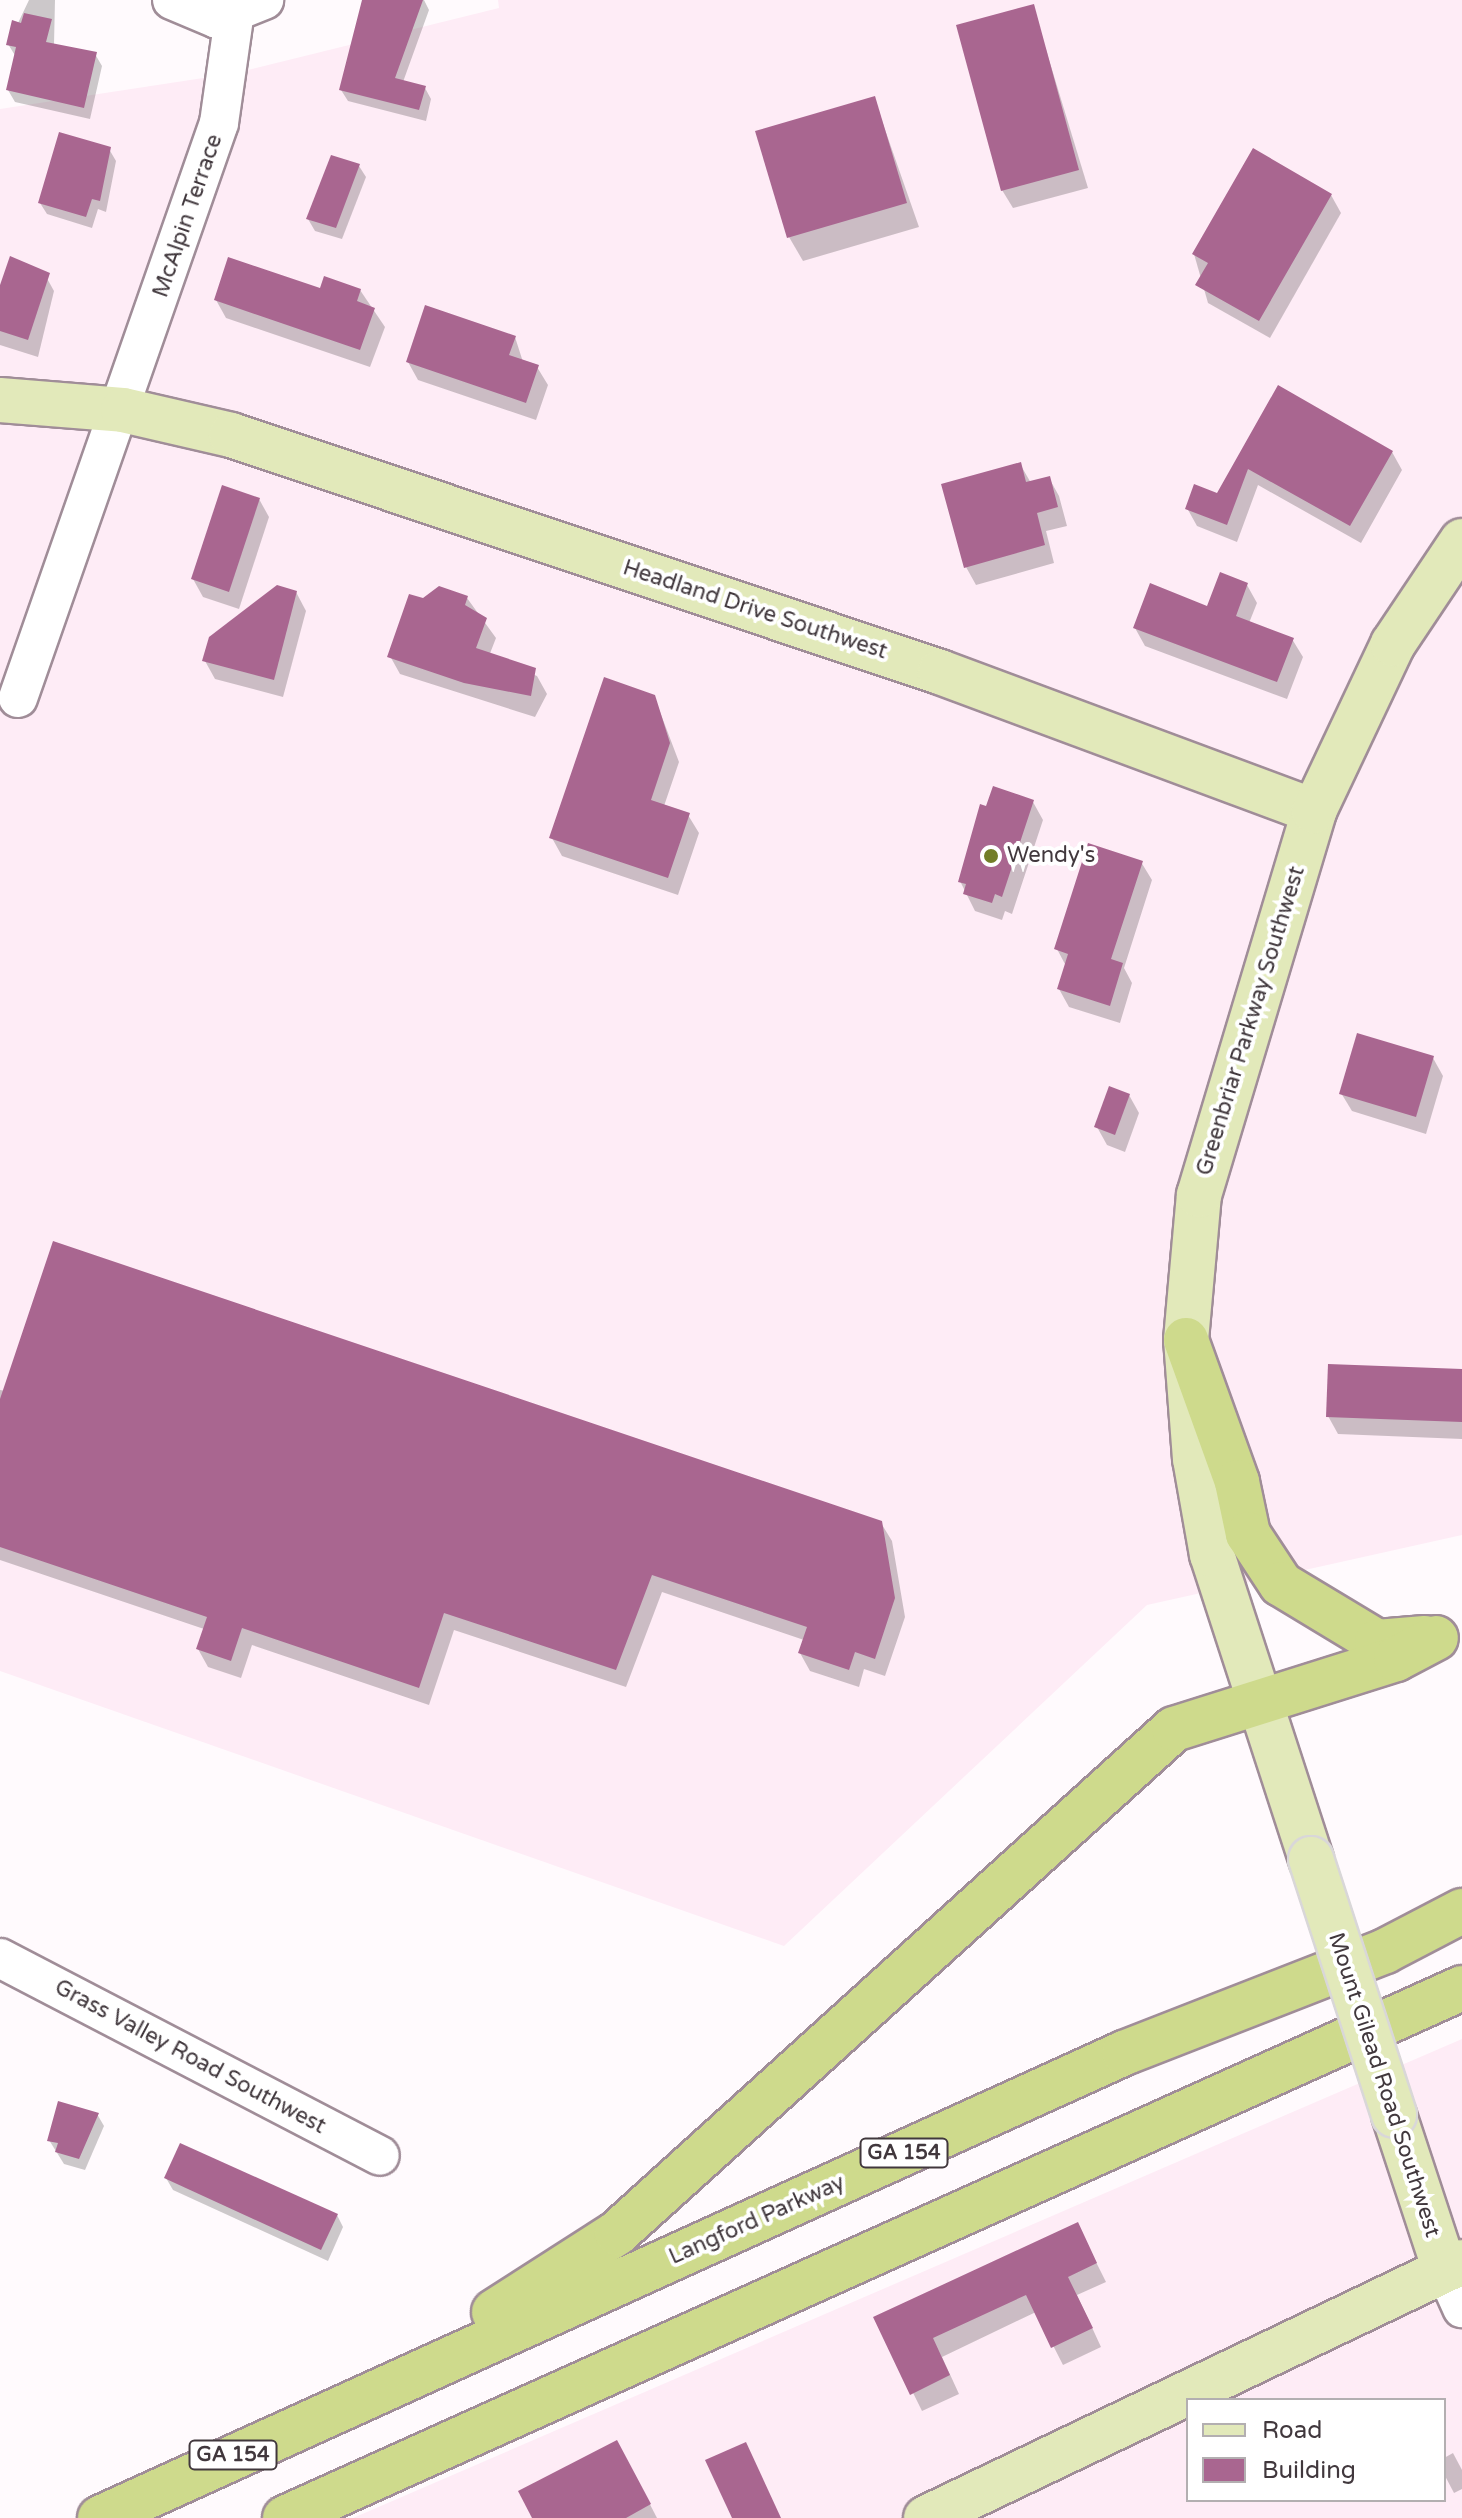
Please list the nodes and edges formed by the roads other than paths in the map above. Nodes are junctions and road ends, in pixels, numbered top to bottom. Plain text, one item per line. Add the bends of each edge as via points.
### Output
1 (172, 0) edge
2 (249, 9) edge
3 (0, 400) edge
4 (123, 410) junction
5 (1462, 541) edge
6 (18, 698) dead end
7 (1314, 811) junction
8 (1186, 1340) junction
9 (1449, 1635) edge
10 (1258, 1705) junction
11 (1311, 1859) joint
12 (1462, 1911) edge
13 (0, 1958) edge
14 (1462, 1988) edge
15 (380, 2156) dead end
16 (1456, 2280) edge
17 (1193, 2398) edge
18 (348, 2400) junction
19 (1186, 2401) edge
20 (100, 2518) edge
21 (285, 2518) edge
22 (926, 2518) edge

1 - 2 street, McAlpin Terrace via 201,17
2 - 4 street, McAlpin Terrace via 219,123
3 - 4 main road, Headland Drive Southwest
4 - 6 street, McAlpin Terrace
4 - 7 main road, Headland Drive Southwest via 190,425 940,672
5 - 7 main road, Greenbriar Parkway Southwest via 1393,644
7 - 8 main road, Greenbriar Parkway Southwest via 1202,1185
8 - 9 highway via 1237,1482 1248,1534 1281,1584 1377,1642
8 - 10 main road, Greenbriar Parkway Southwest via 1189,1426 1212,1555
9 - 10 highway via 1396,1659
10 - 11 main road, Greenbriar Parkway Southwest
10 - 18 highway via 1174,1729 617,2233
11 - 16 main road, Mount Gilead Road Southwest, bridge via 1394,2115
12 - 18 highway, Langford Parkway / GA 154 via 1385,1951 1124,2053
13 - 15 street, Grass Valley Road Southwest
14 - 21 highway
16 - 17 main road
18 - 20 highway, Langford Parkway / GA 154
19 - 22 main road

